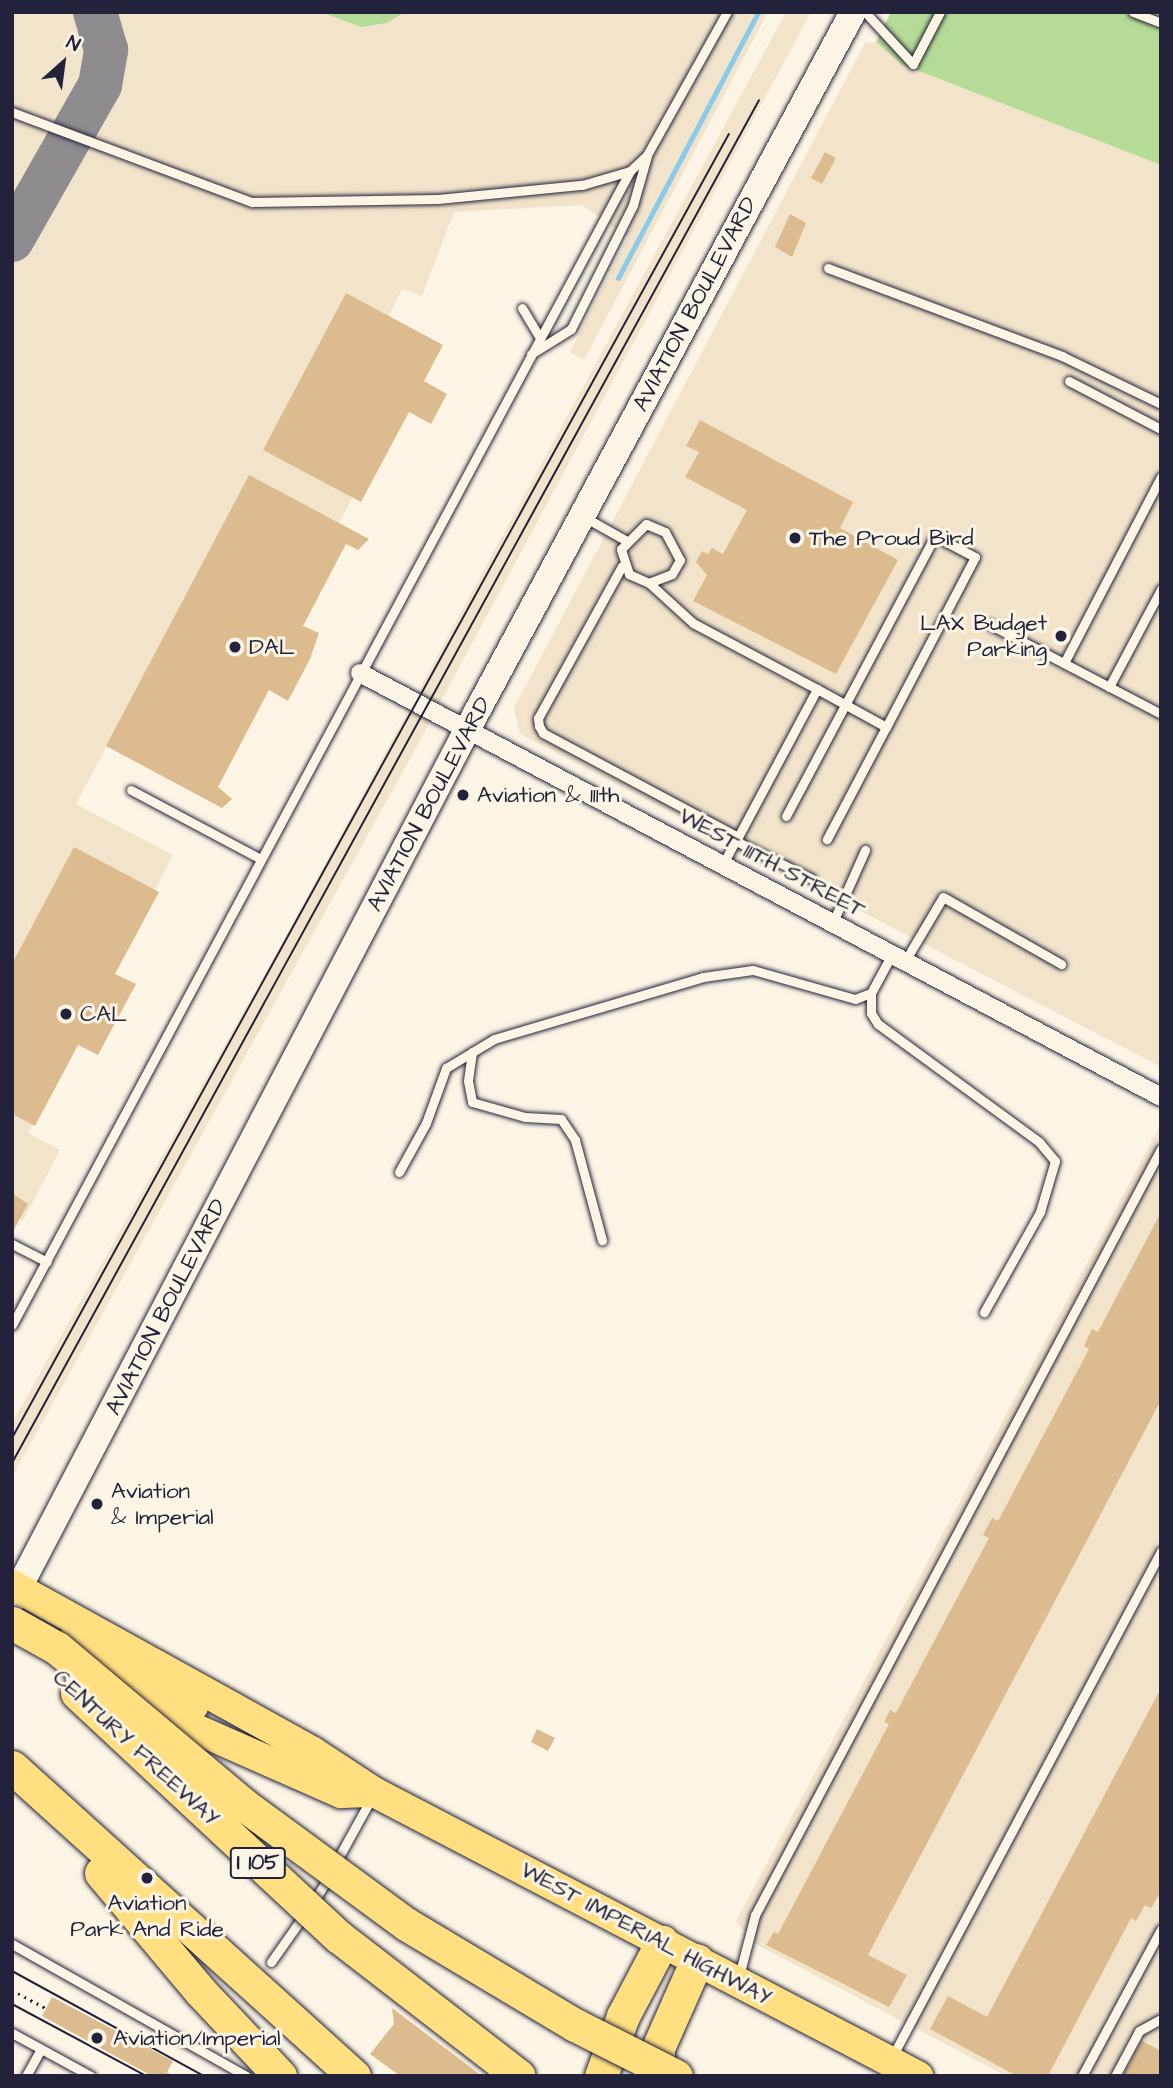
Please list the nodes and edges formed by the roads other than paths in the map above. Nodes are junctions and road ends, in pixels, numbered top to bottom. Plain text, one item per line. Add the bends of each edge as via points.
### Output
1 (727, 12) edge
2 (853, 12) edge
3 (865, 12) edge
4 (940, 12) edge
5 (1133, 12) edge
6 (1161, 23) edge
7 (12, 112) edge
8 (647, 155) junction
9 (630, 170) junction
10 (828, 268) dead end
11 (522, 308) dead end
12 (540, 338) junction
13 (529, 355) junction
14 (1069, 381) dead end
15 (1161, 404) edge
16 (1161, 429) edge
17 (1161, 477) edge
18 (581, 516) junction
19 (625, 540) junction
20 (622, 566) junction
21 (649, 583) junction
22 (1161, 589) edge
23 (989, 624) dead end
24 (1064, 663) junction
25 (360, 673) junction
26 (1109, 687) junction
27 (817, 690) junction
28 (846, 706) junction
29 (1161, 714) edge
30 (886, 727) junction
31 (467, 730) junction
32 (131, 790) dead end
33 (786, 816) dead end
34 (737, 839) junction
35 (827, 839) dead end
36 (865, 850) dead end
37 (261, 859) junction
38 (723, 864) junction
39 (812, 879) dead end
40 (833, 922) junction
41 (899, 958) junction
42 (1061, 964) dead end
43 (871, 992) junction
44 (472, 1052) junction
45 (1161, 1097) edge
46 (1161, 1149) edge
47 (399, 1172) dead end
48 (602, 1240) dead end
49 (12, 1244) edge
50 (47, 1262) junction
51 (984, 1312) dead end
52 (12, 1325) edge
53 (1161, 1551) edge
54 (15, 1592) edge
55 (12, 1624) edge
56 (12, 1634) edge
57 (313, 1752) junction
58 (19, 1774) edge
59 (374, 1792) junction
60 (1161, 1928) edge
61 (662, 1942) junction
62 (12, 1944) edge
63 (697, 1960) junction
64 (271, 1962) dead end
65 (738, 1981) junction
66 (1161, 2019) edge
67 (12, 2033) edge
68 (41, 2049) junction
69 (890, 2060) junction
70 (26, 2076) edge
71 (91, 2076) edge
72 (246, 2076) edge
73 (280, 2076) edge
74 (354, 2076) edge
75 (519, 2076) edge
76 (601, 2076) edge
77 (658, 2076) edge
78 (676, 2076) edge
79 (918, 2076) edge
80 (1082, 2076) edge
81 (1115, 2076) edge

1 - 8 lane
2 - 18 main road, AVIATION BOULEVARD
3 - 4 lane via 913,64
5 - 6 lane
7 - 9 lane via 252,202 438,200 582,185
8 - 9 lane
8 - 13 lane via 633,205 571,329
9 - 12 lane
10 - 15 lane via 1073,360
11 - 12 lane
12 - 13 lane
13 - 25 lane
14 - 16 lane
17 - 24 lane
18 - 19 lane
18 - 31 main road, AVIATION BOULEVARD
19 - 20 lane
19 - 21 lane via 637,528 657,526 680,553 672,574
20 - 21 lane
20 - 34 lane via 538,718 539,726 543,733
21 - 27 lane via 692,622
22 - 26 lane
23 - 24 lane
24 - 26 lane
25 - 31 street, WEST 111TH STREET
25 - 37 lane
26 - 29 lane
27 - 28 lane
27 - 34 lane
28 - 30 lane
28 - 30 lane via 935,536 975,557
28 - 33 lane
30 - 35 lane
31 - 38 street, WEST 111TH STREET
31 - 54 main road, AVIATION BOULEVARD
32 - 37 lane
34 - 38 lane
34 - 39 lane
36 - 40 lane
37 - 50 lane
38 - 40 street, WEST 111TH STREET
40 - 41 street, WEST 111TH STREET
41 - 42 lane via 943,897
41 - 43 lane
41 - 45 street, WEST 111TH STREET
43 - 44 lane via 855,999 753,970 703,977 494,1039
43 - 51 lane via 871,1013 878,1024 1039,1142 1055,1161 1040,1212
44 - 47 lane via 446,1068 426,1123
44 - 48 lane via 472,1102 525,1117 561,1119 575,1140
46 - 65 lane via 761,1903
49 - 50 lane
50 - 52 lane
53 - 69 lane
54 - 57 main road, WEST IMPERIAL HIGHWAY
55 - 57 main road via 279,1747
55 - 78 highway, bridge via 57,1648 244,1805 394,1916 540,2006
56 - 59 main road, WEST IMPERIAL HIGHWAY via 214,1742 341,1793
56 - 75 highway, CENTURY FREEWAY / I 105, bridge via 306,1908 439,2018
57 - 59 main road, WEST IMPERIAL HIGHWAY
58 - 73 highway via 200,1991
58 - 74 highway
59 - 61 main road, WEST IMPERIAL HIGHWAY
59 - 64 lane via 321,1892
60 - 80 lane
61 - 63 main road, WEST IMPERIAL HIGHWAY
61 - 76 highway via 623,2016
62 - 72 lane
63 - 65 main road, WEST IMPERIAL HIGHWAY
63 - 77 highway via 661,2039
65 - 69 main road, WEST IMPERIAL HIGHWAY
66 - 81 lane via 1139,2031
67 - 68 lane
68 - 70 lane
68 - 71 lane
69 - 79 main road, WEST IMPERIAL HIGHWAY

